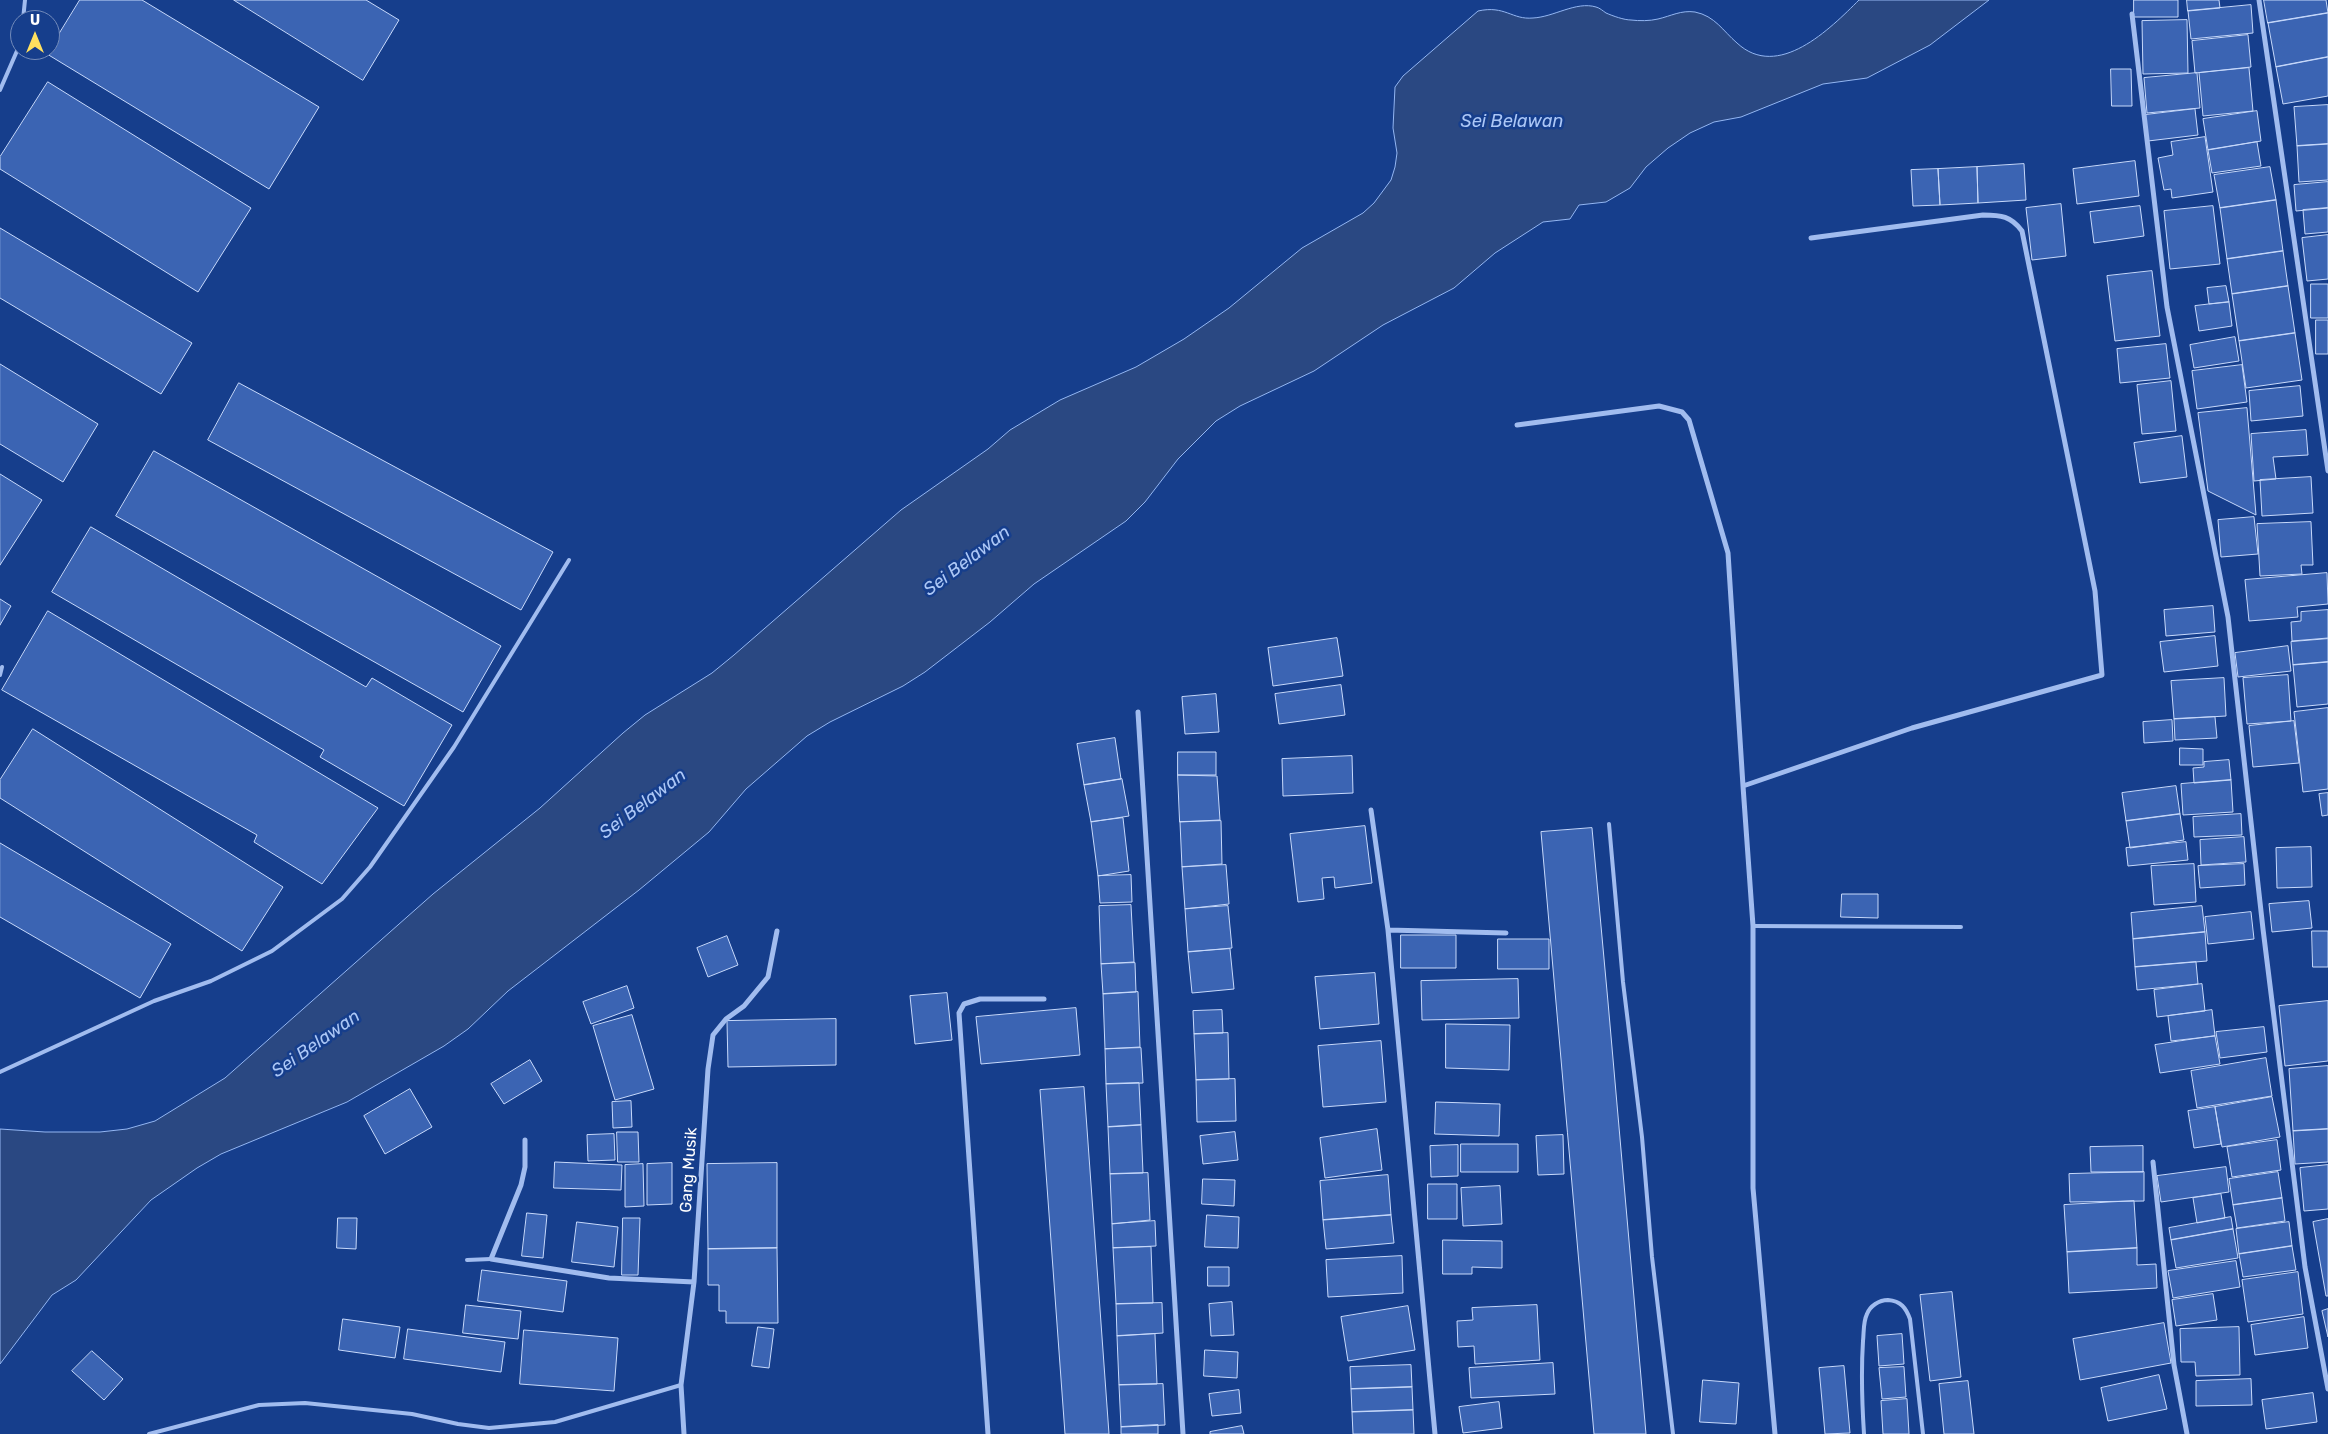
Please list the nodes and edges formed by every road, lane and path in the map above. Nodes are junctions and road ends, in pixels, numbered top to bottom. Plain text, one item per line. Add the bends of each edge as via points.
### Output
1 (2259, 0) edge
2 (2132, 14) dead end
3 (13, 60) edge
4 (0, 90) edge
5 (1811, 238) dead end
6 (1517, 425) dead end
7 (2328, 471) edge
8 (569, 560) dead end
9 (2, 667) dead end
10 (0, 675) edge
11 (1138, 712) dead end
12 (1743, 786) junction
13 (1372, 810) dead end
14 (1609, 824) dead end
15 (1753, 926) junction
16 (1961, 927) dead end
17 (1388, 930) junction
18 (777, 931) dead end
19 (1506, 933) dead end
20 (1044, 999) dead end
21 (0, 1072) edge
22 (526, 1140) dead end
23 (2153, 1162) dead end
24 (491, 1259) junction
25 (467, 1260) dead end
26 (694, 1282) junction
27 (681, 1385) junction
28 (2328, 1389) edge
29 (149, 1434) edge
30 (684, 1434) edge
31 (988, 1434) edge
32 (1183, 1434) edge
33 (1435, 1434) edge
34 (1672, 1434) edge
35 (1775, 1434) edge
36 (1864, 1434) edge
37 (1923, 1434) edge
38 (2187, 1434) edge

1 - 7 street
2 - 28 street via 2167,307 2228,617 2305,1266
3 - 4 lane
5 - 12 street via 1983,215 2004,215 2015,221 2022,231 2095,591 2102,675 1912,728
6 - 12 street via 1658,406 1682,412 1689,420 1728,553
8 - 21 lane via 454,747 370,867 342,898 272,951 211,981 154,1001
9 - 10 lane
11 - 32 street
12 - 15 street
13 - 17 street
14 - 34 lane
15 - 16 lane
15 - 35 street via 1753,1188
17 - 19 street
17 - 33 street
18 - 26 street, Gang Musik via 768,977 744,1006 726,1018 713,1035
20 - 31 street via 980,1000 964,1004 959,1012
22 - 24 street via 522,1185
23 - 38 street via 2174,1366
24 - 25 lane
24 - 26 street via 609,1278
26 - 27 street, Gang Musik
27 - 29 lane via 555,1422 489,1428 412,1414 305,1403 259,1405
27 - 30 street, Gang Musik
36 - 37 lane via 1861,1380 1864,1324 1867,1313 1884,1300 1900,1304 1910,1319

